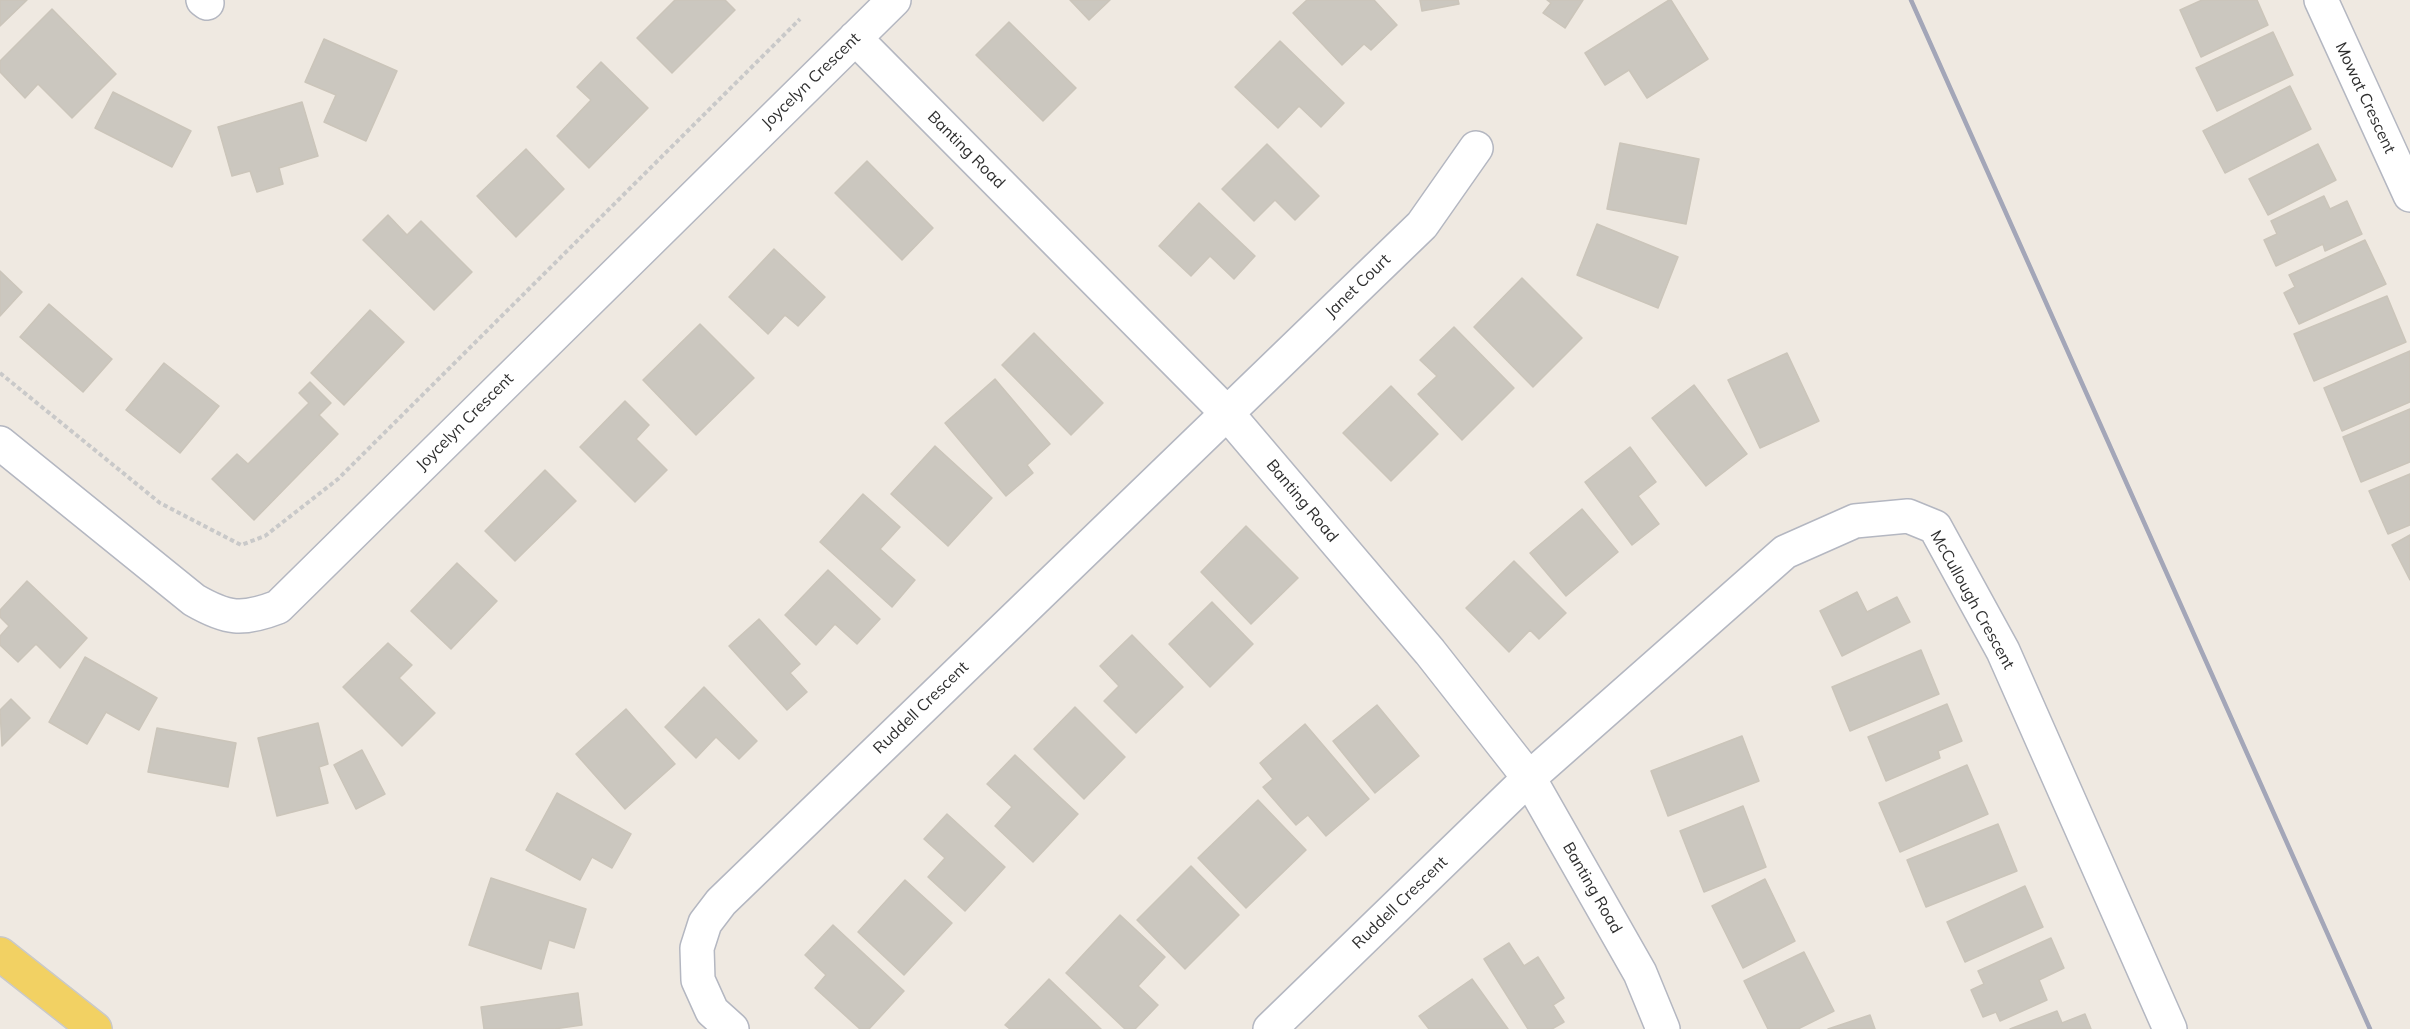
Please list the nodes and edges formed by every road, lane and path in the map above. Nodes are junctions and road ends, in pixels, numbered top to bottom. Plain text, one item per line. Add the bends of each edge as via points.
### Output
1 (894, 0) edge
2 (2321, 0) edge
3 (800, 19) dead end
4 (855, 38) junction
5 (1476, 148) dead end
6 (2410, 195) edge
7 (0, 374) edge
8 (1226, 412) junction
9 (0, 443) edge
10 (1529, 778) junction
11 (0, 954) edge
12 (95, 1029) edge
13 (732, 1029) edge
14 (1270, 1029) edge
15 (1663, 1029) edge
16 (2170, 1029) edge

1 - 4 street, Joycelyn Crescent
2 - 6 street, Mowat Crescent
3 - 7 path via 338,479 266,536 241,545 160,503
4 - 8 street, Banting Road
4 - 9 street, Joycelyn Crescent via 278,607 255,616 236,617 215,612 194,600
5 - 8 street, Janet Court via 1422,225
8 - 10 street, Banting Road via 1430,652
8 - 13 street, Ruddell Crescent via 721,902 705,923 698,948 698,980 712,1011
10 - 14 street, Ruddell Crescent
10 - 15 street, Banting Road via 1640,973
10 - 16 street, McCullough Crescent via 1785,552 1855,521 1908,516 1935,527 2003,651
11 - 12 main road

